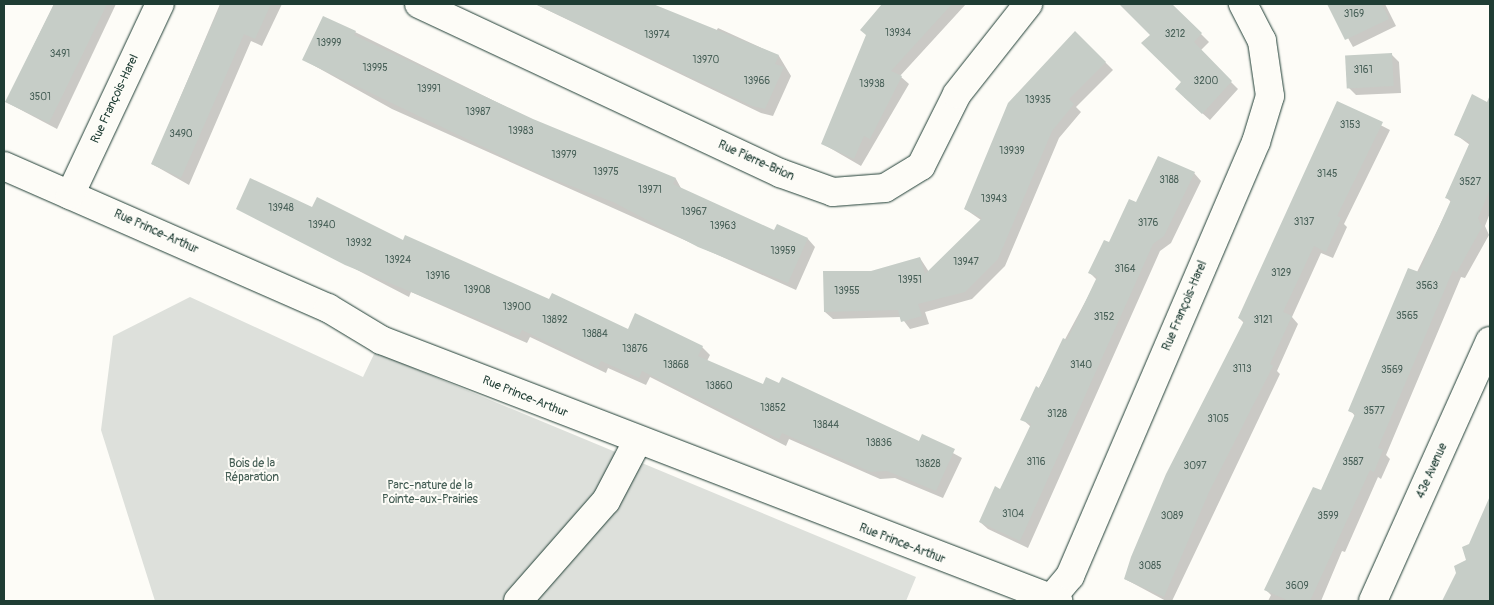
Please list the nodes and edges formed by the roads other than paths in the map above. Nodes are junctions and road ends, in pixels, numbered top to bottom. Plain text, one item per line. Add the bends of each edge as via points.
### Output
1 (160, 4) edge
2 (419, 4) edge
3 (1028, 4) edge
4 (1243, 4) edge
5 (4, 166) edge
6 (70, 195) junction
7 (1490, 341) edge
8 (637, 442) junction
9 (1053, 600) edge
10 (518, 601) edge
11 (1373, 601) edge

1 - 6 street, Rue François-Harel
2 - 3 street, Rue Pierre-Brion via 780,173 833,192 885,188 921,166 956,94
4 - 9 street, Rue François-Harel via 1262,41 1270,96 1256,142 1070,576
5 - 6 street, Rue Prince-Arthur
6 - 8 street, Rue Prince-Arthur via 328,308 381,340
7 - 11 street, 43e Avenue
8 - 9 street, Rue Prince-Arthur
8 - 10 street via 606,501

